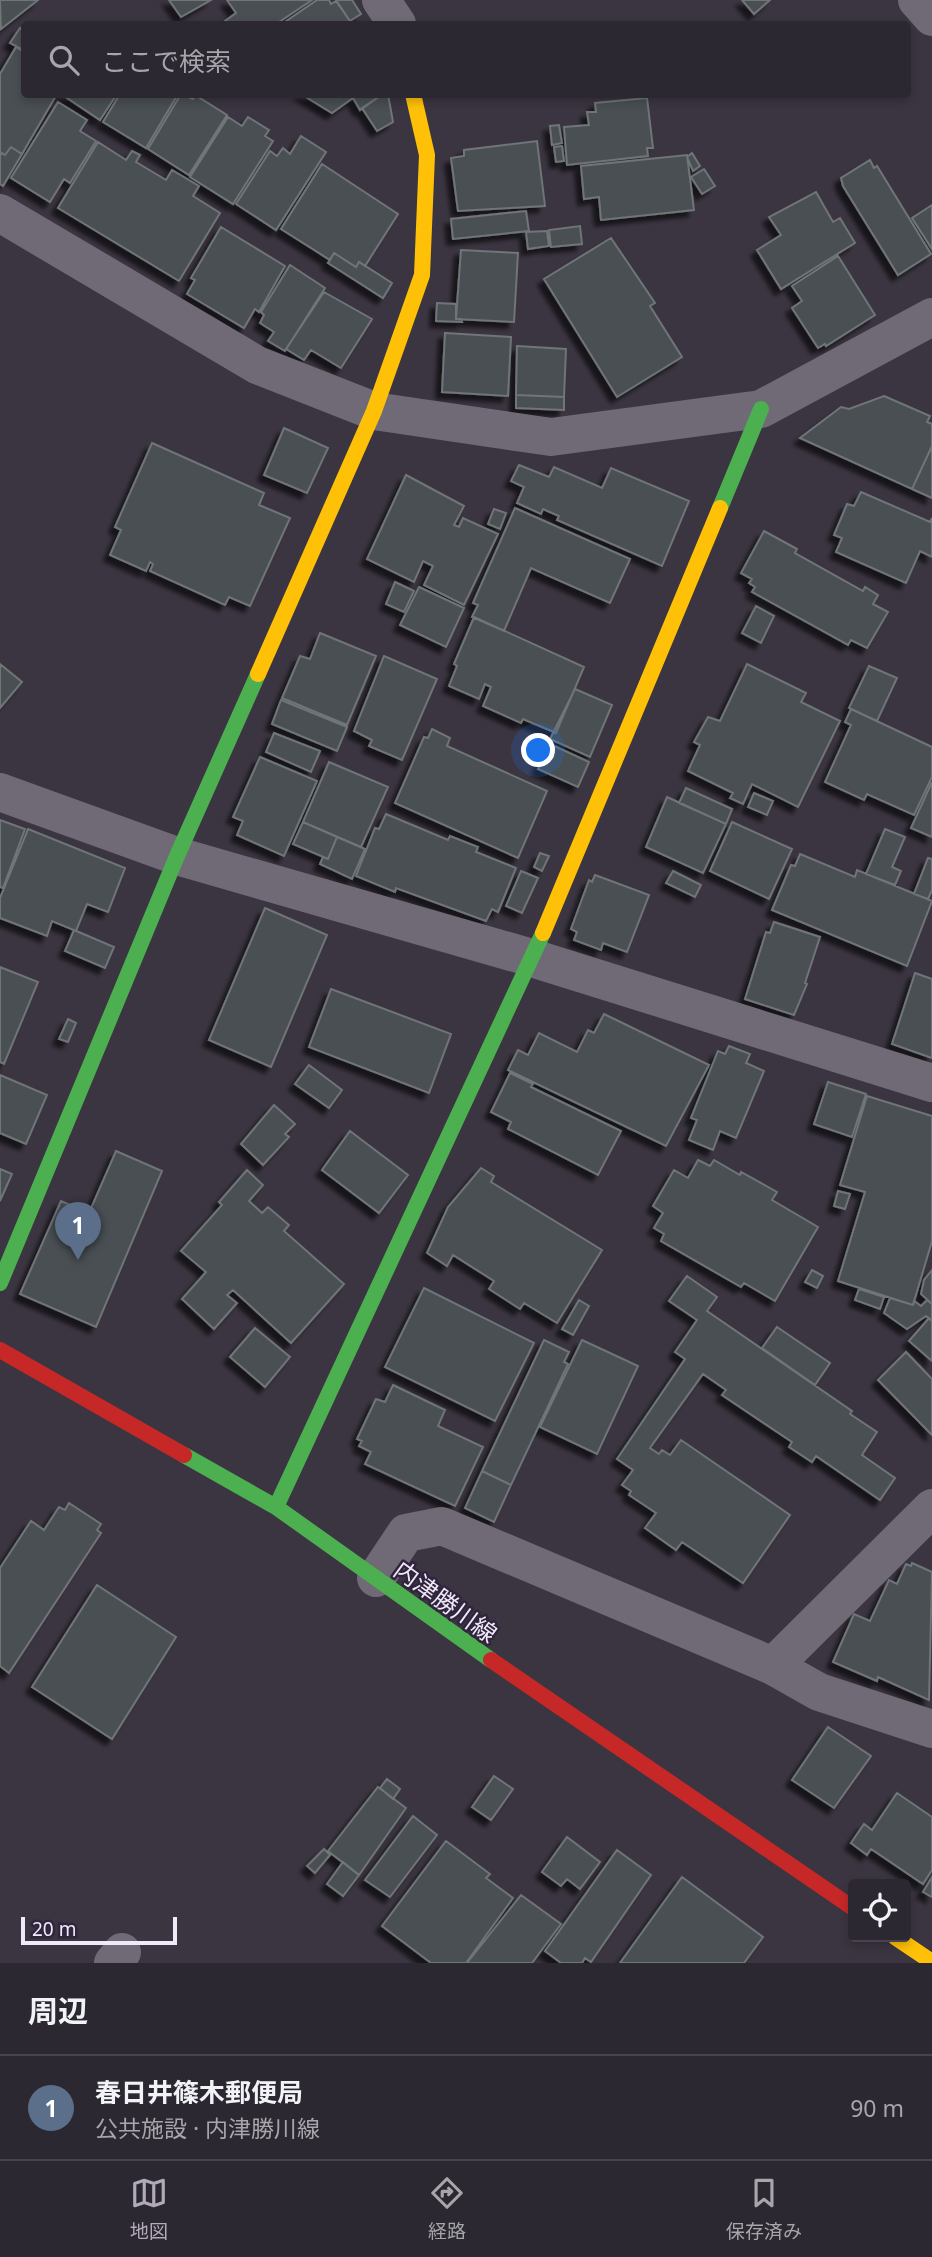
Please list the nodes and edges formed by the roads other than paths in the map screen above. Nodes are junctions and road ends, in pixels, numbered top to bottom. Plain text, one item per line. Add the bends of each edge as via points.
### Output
1 (381, 0) edge
2 (917, 0) edge
3 (932, 17) edge
4 (395, 21) edge
5 (414, 98) edge
6 (0, 213) edge
7 (932, 317) edge
8 (761, 409) junction
9 (374, 411) junction
10 (0, 792) edge
11 (177, 856) junction
12 (532, 958) junction
13 (932, 1083) edge
14 (0, 1283) edge
15 (0, 1350) edge
16 (276, 1507) junction
17 (932, 1508) edge
18 (376, 1578) junction
19 (773, 1666) junction
20 (932, 1729) edge
21 (848, 1905) edge
22 (902, 1942) edge
23 (932, 1962) edge

1 - 4 street
2 - 3 street
5 - 9 street via 427,155 422,275
6 - 9 street via 257,365
7 - 8 street
8 - 9 street via 551,437
8 - 12 street
9 - 11 street
10 - 11 street
11 - 12 street
11 - 14 street
12 - 13 street
12 - 16 street
15 - 16 street, 内津勝川線
16 - 18 street, 内津勝川線
17 - 19 street
18 - 19 street via 406,1533 442,1526
18 - 21 street, 内津勝川線
19 - 20 street via 819,1692
22 - 23 street

